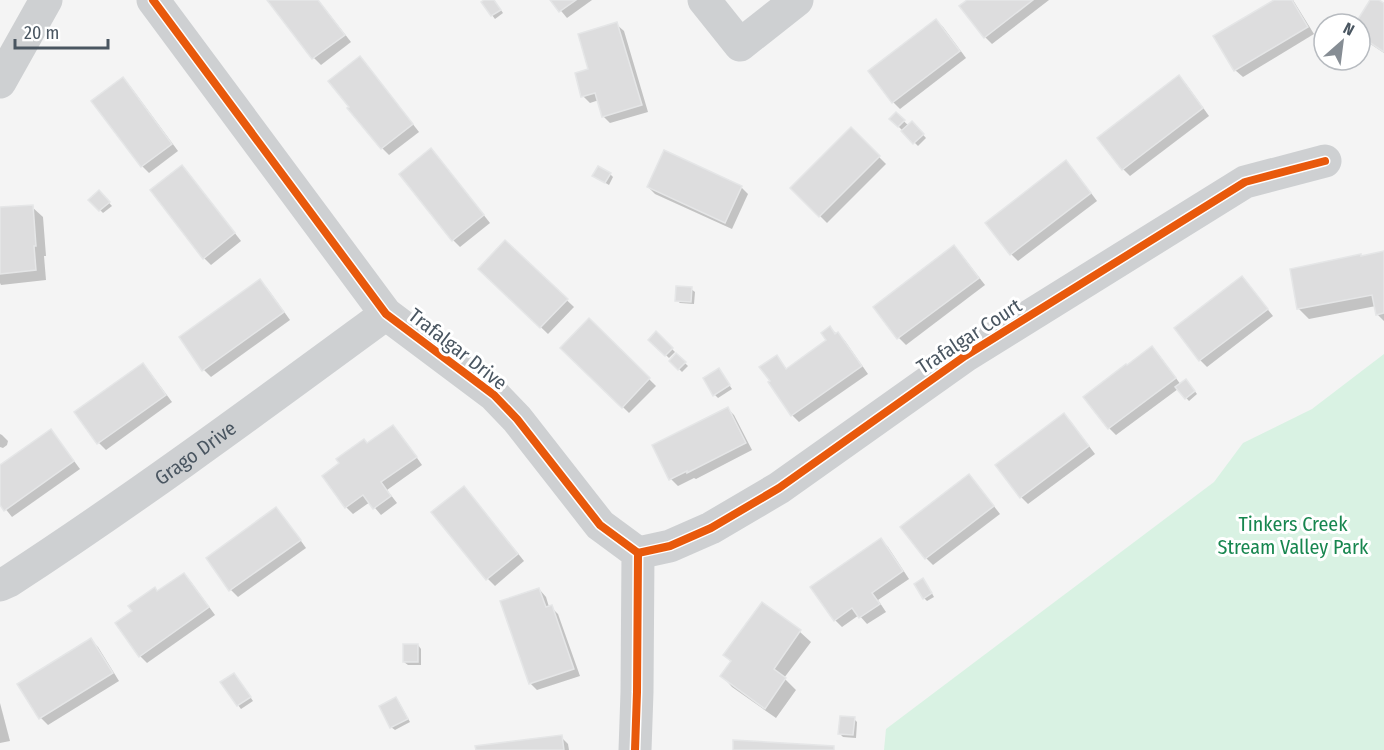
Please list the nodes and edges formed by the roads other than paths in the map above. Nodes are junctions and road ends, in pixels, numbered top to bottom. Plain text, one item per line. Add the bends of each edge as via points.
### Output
1 (46, 0) edge
2 (153, 0) edge
3 (704, 0) edge
4 (797, 0) edge
5 (0, 82) edge
6 (1325, 161) dead end
7 (386, 314) junction
8 (638, 553) junction
9 (0, 585) edge
10 (635, 750) edge

1 - 5 street
2 - 7 street, Trafalgar Drive
3 - 4 street via 740,45
6 - 8 street, Trafalgar Court via 1245,182 964,356 779,488 711,528 669,546
7 - 8 street, Trafalgar Drive via 494,395 600,525
7 - 9 street, Grago Drive via 89,529
8 - 10 street

